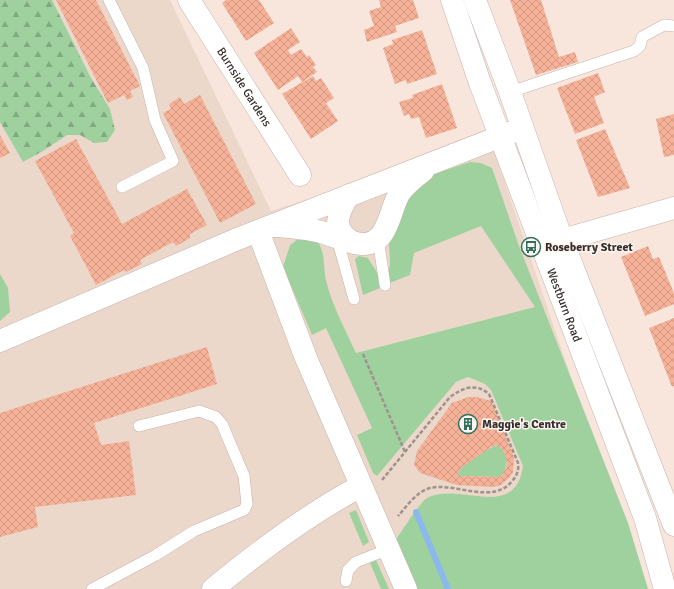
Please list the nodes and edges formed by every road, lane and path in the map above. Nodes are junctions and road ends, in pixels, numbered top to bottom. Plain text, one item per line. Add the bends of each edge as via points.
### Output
1 (109, 0) edge
2 (189, 0) edge
3 (452, 0) edge
4 (475, 0) edge
5 (674, 26) edge
6 (510, 92) junction
7 (522, 128) junction
8 (500, 135) junction
9 (444, 157) junction
10 (300, 175) dead end
11 (122, 187) dead end
12 (349, 195) junction
13 (674, 208) edge
14 (266, 228) junction
15 (378, 239) junction
16 (346, 240) junction
17 (562, 240) junction
18 (385, 286) dead end
19 (354, 299) dead end
20 (0, 342) edge
21 (363, 354) dead end
22 (139, 426) dead end
23 (405, 452) junction
24 (364, 492) junction
25 (673, 515) edge
26 (645, 518) junction
27 (385, 541) junction
28 (346, 581) dead end
29 (92, 589) edge
30 (213, 589) edge
31 (406, 589) edge
32 (665, 589) edge

1 - 11 lane via 143,68 154,120 173,161
2 - 10 street, Burnside Gardens
3 - 8 street, Westburn Road
4 - 6 street, Westburn Road
5 - 6 lane via 664,25 642,37 640,46 634,51
6 - 7 street, Westburn Road
7 - 8 street
7 - 17 street, Westburn Road
8 - 9 street
8 - 26 street, Westburn Road
9 - 12 street
9 - 15 street via 415,177 400,193 384,233
12 - 14 street
12 - 16 street via 340,209 338,218 339,227
13 - 17 street
14 - 16 street via 310,229
14 - 20 street
14 - 24 street via 306,358
15 - 16 street via 370,244
15 - 18 lane
16 - 19 lane
17 - 25 street, Westburn Road
21 - 23 path
22 - 29 lane via 199,411 216,416 222,424 244,476 247,504 244,510 194,531 156,555
23 - 24 path
23 - 27 path via 450,397 461,389 472,387 482,389 492,399 519,469 510,484 494,492 440,487 418,494
24 - 27 street
24 - 30 street via 329,503 246,562
25 - 26 street
26 - 32 street, Westburn Road
27 - 28 lane via 348,570
27 - 31 street

